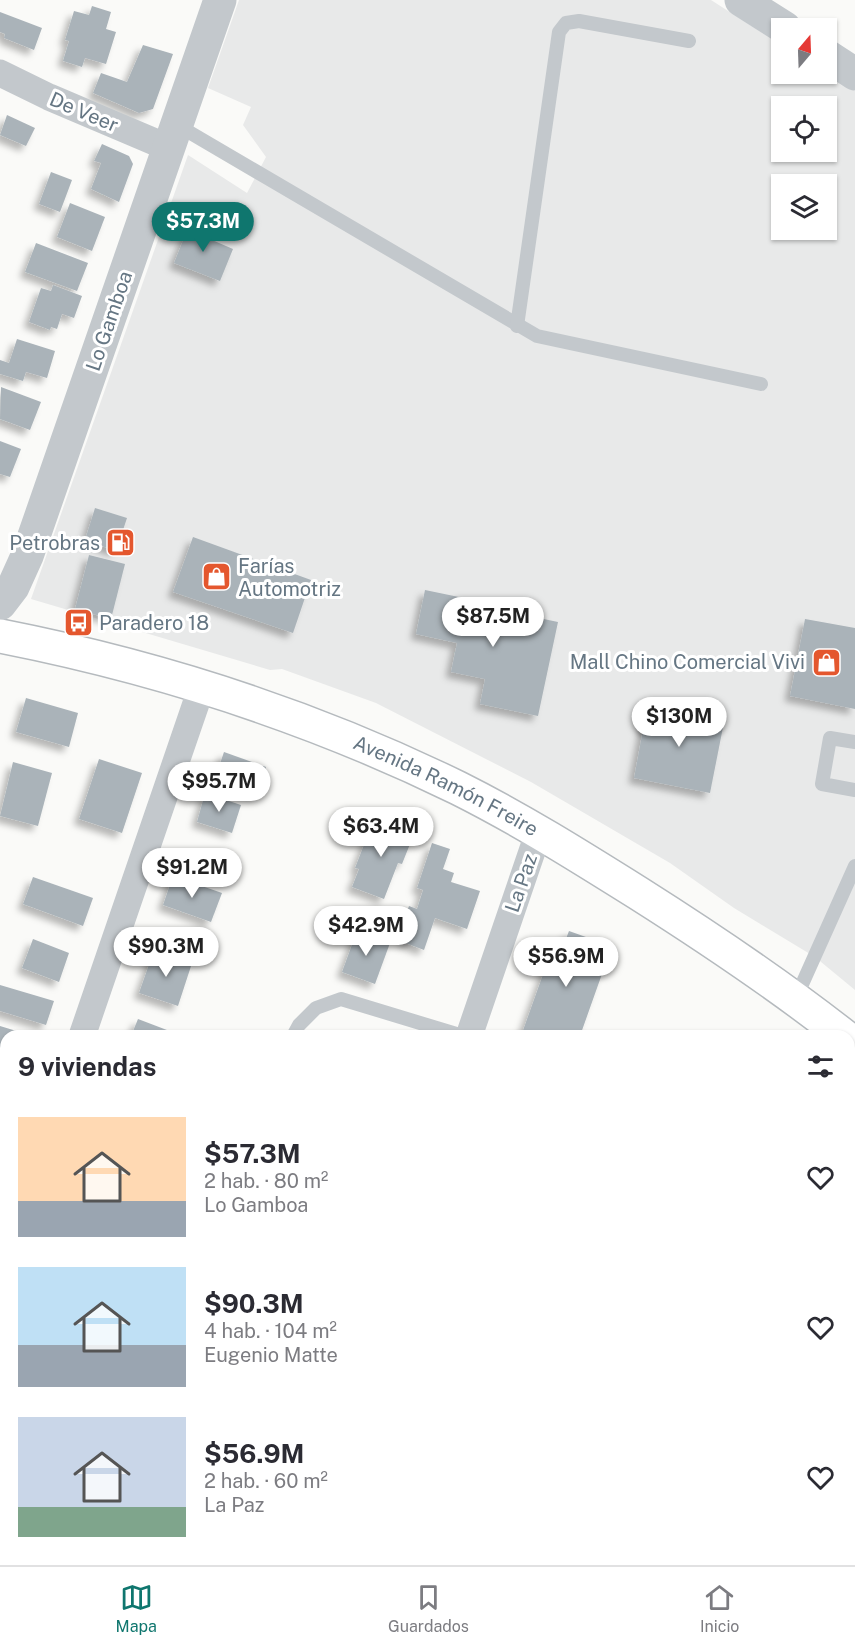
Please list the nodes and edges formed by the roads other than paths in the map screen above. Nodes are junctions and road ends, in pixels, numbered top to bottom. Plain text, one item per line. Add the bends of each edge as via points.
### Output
1 (220, 0) edge
2 (741, 0) edge
3 (771, 19) edge
4 (689, 41) dead end
5 (837, 63) edge
6 (0, 73) edge
7 (855, 74) edge
8 (173, 136) junction
9 (517, 326) junction
10 (761, 384) dead end
11 (0, 604) edge
12 (0, 636) edge
13 (202, 686) junction
14 (855, 742) edge
15 (855, 790) edge
16 (539, 831) junction
17 (855, 866) edge
18 (819, 1021) edge
19 (84, 1030) edge
20 (296, 1030) edge
21 (443, 1030) edge
22 (471, 1030) edge

1 - 8 street, Lo Gamboa
2 - 3 street
4 - 9 lane via 579,21 566,23 559,32
5 - 7 street
6 - 8 street, De Veer via 49,97
8 - 9 lane
8 - 11 street, Lo Gamboa via 27,556
9 - 10 lane via 537,336
12 - 13 main road, Avenida Ramón Freire
13 - 16 main road, Avenida Ramón Freire via 368,747
13 - 19 street
14 - 15 lane via 830,738 822,784
16 - 18 main road, Avenida Ramón Freire via 704,935
16 - 22 street, La Paz
17 - 18 lane
20 - 21 lane via 316,1008 341,999

